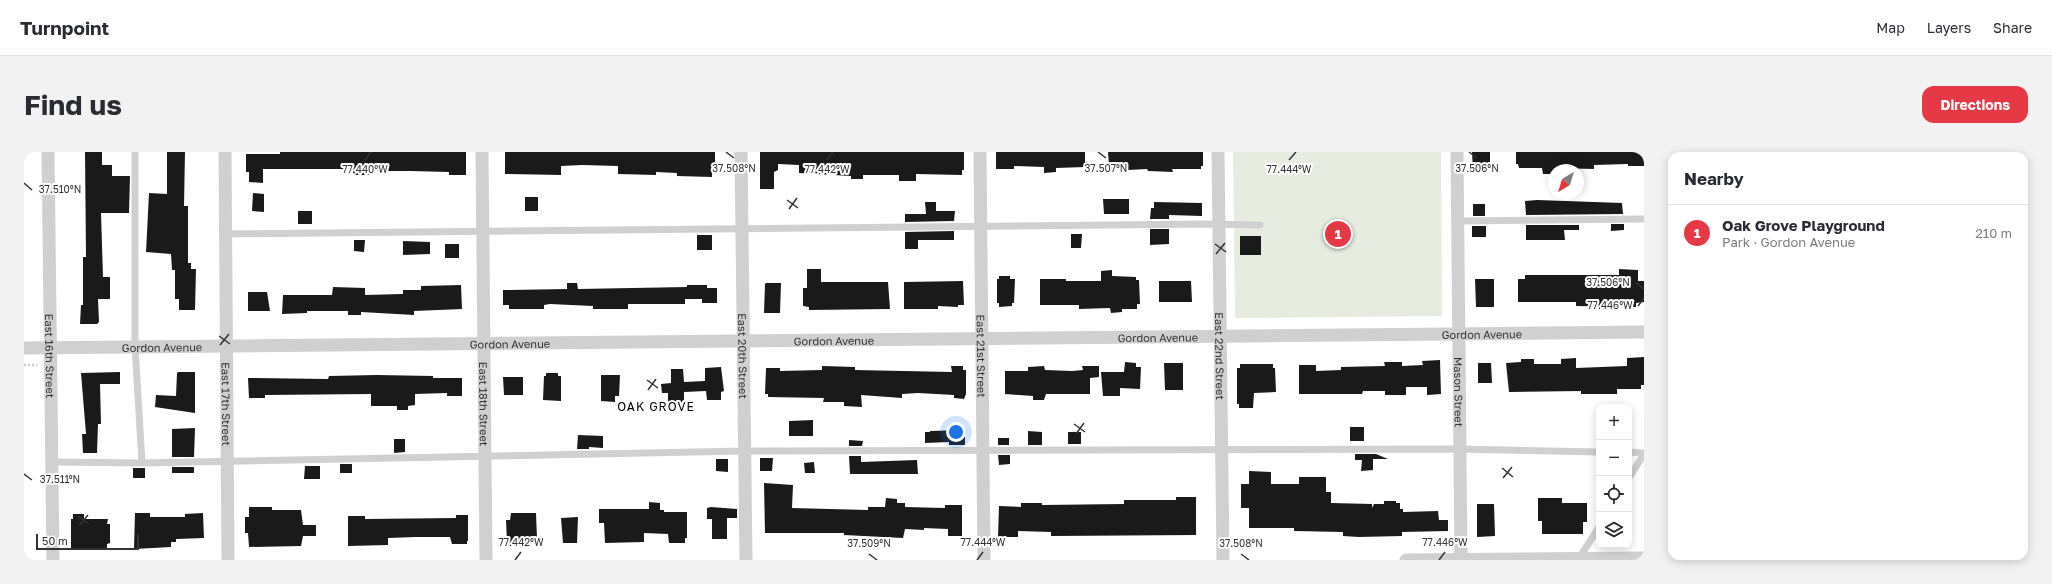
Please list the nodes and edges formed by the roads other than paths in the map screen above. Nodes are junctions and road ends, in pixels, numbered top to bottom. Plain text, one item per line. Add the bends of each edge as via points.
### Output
1 (48, 152) edge
2 (135, 152) edge
3 (225, 152) edge
4 (482, 152) edge
5 (742, 152) edge
6 (980, 152) edge
7 (1218, 152) edge
8 (1457, 152) edge
9 (1644, 219) edge
10 (1458, 221) junction
11 (1219, 224) junction
12 (980, 225) junction
13 (1260, 225) dead end
14 (742, 227) junction
15 (483, 232) junction
16 (226, 234) junction
17 (1644, 332) edge
18 (1458, 334) junction
19 (1220, 336) junction
20 (982, 338) junction
21 (743, 340) junction
22 (484, 343) junction
23 (226, 345) junction
24 (135, 346) junction
25 (52, 347) junction
26 (24, 348) edge
27 (1460, 449) junction
28 (1222, 450) junction
29 (744, 451) junction
30 (983, 452) junction
31 (1596, 452) edge
32 (1632, 452) edge
33 (1644, 453) edge
34 (485, 456) junction
35 (227, 461) junction
36 (52, 462) junction
37 (142, 462) junction
38 (1630, 476) edge
39 (1596, 532) edge
40 (1644, 558) edge
41 (1579, 559) edge
42 (53, 560) edge
43 (228, 560) edge
44 (486, 560) edge
45 (746, 560) edge
46 (984, 560) edge
47 (1222, 560) edge
48 (1406, 560) edge
49 (1461, 560) edge

1 - 25 street, East 16th Street
2 - 24 lane
3 - 16 street, East 17th Street
4 - 15 street, East 18th Street
5 - 14 street, East 20th Street
6 - 12 street, East 21st Street
7 - 11 street, East 22nd Street
8 - 10 street, Mason Street
9 - 10 lane
10 - 18 street, Mason Street
11 - 12 lane
11 - 13 lane
11 - 19 street, East 22nd Street
12 - 14 lane
12 - 20 street, East 21st Street
14 - 15 lane
14 - 21 street, East 20th Street
15 - 16 lane
15 - 22 street, East 18th Street
16 - 23 street, East 17th Street
17 - 18 street, Gordon Avenue
18 - 19 street, Gordon Avenue
18 - 27 street, Mason Street
19 - 20 street, Gordon Avenue
19 - 28 street, East 22nd Street
20 - 21 street, Gordon Avenue
20 - 30 street, East 21st Street
21 - 22 street, Gordon Avenue
21 - 29 street, East 20th Street
22 - 23 street, Gordon Avenue
22 - 34 street, East 18th Street
23 - 24 street, Gordon Avenue
23 - 35 street, East 17th Street
24 - 25 street, Gordon Avenue
24 - 37 lane
25 - 26 street, Gordon Avenue
25 - 36 street, East 16th Street
27 - 28 lane
27 - 31 lane
27 - 49 street, Mason Street
28 - 30 lane
28 - 47 street, East 22nd Street
29 - 30 lane
29 - 34 lane
29 - 45 street, East 20th Street
30 - 46 street, East 21st Street
32 - 33 lane
33 - 38 lane
34 - 35 lane
34 - 44 street, East 18th Street
35 - 37 lane
35 - 43 street, East 17th Street
36 - 37 lane
36 - 42 street, East 16th Street
39 - 41 lane
40 - 41 street
41 - 49 street
48 - 49 street

